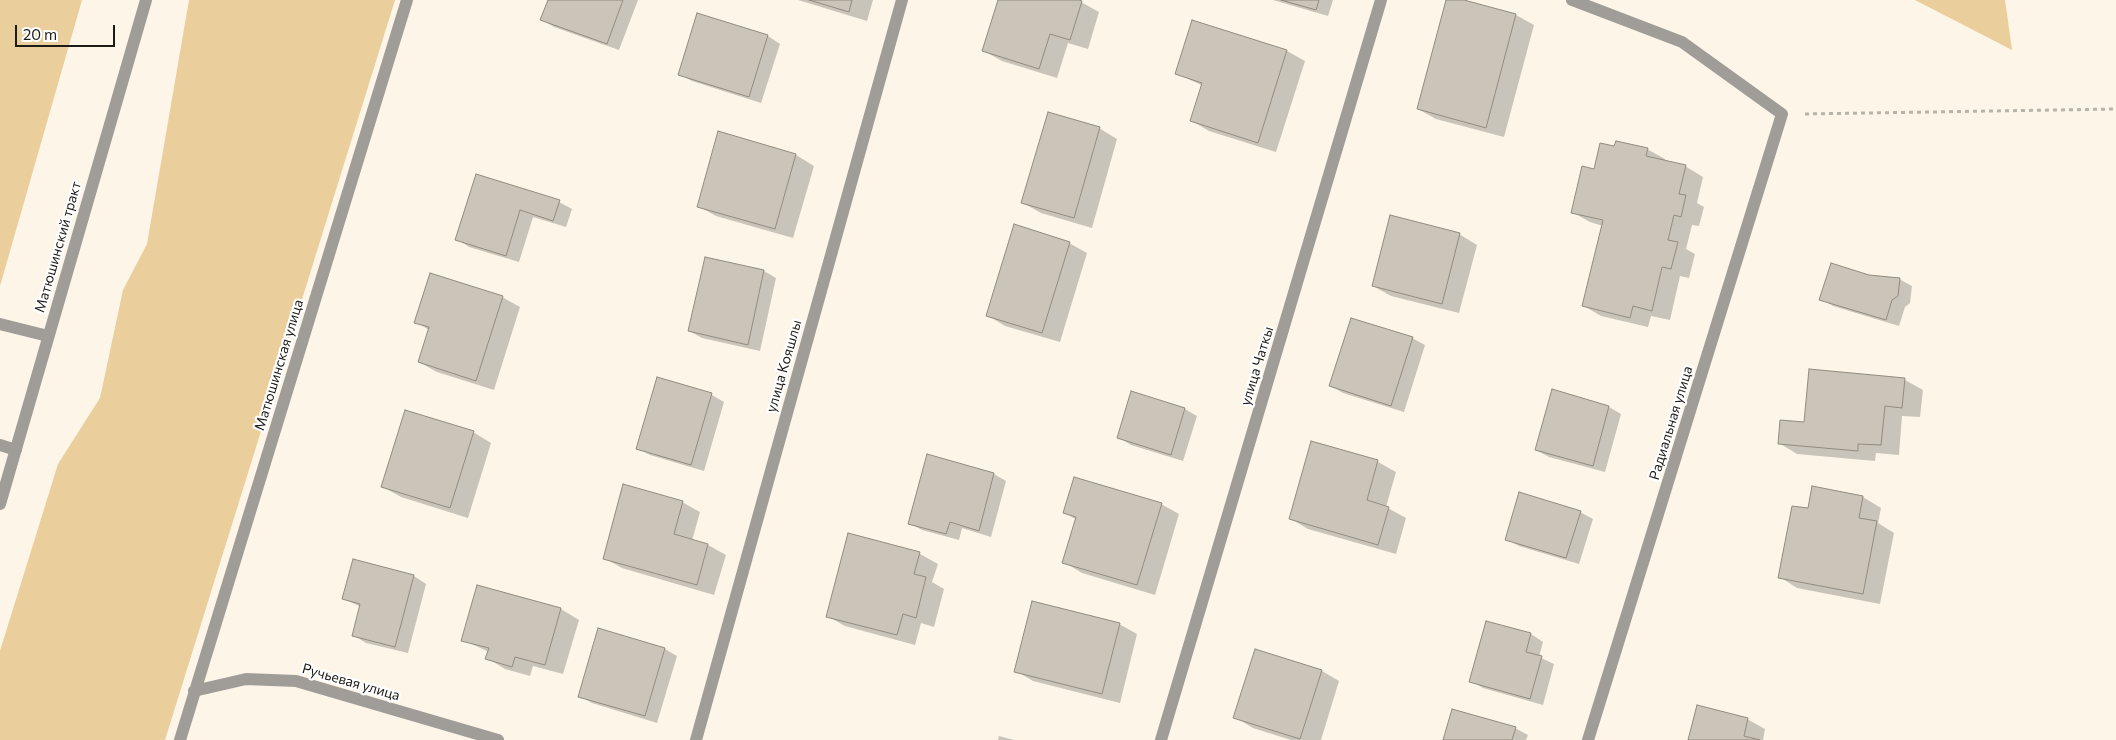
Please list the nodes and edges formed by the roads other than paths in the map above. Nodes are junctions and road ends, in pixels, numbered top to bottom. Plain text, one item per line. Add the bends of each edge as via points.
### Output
1 (146, 0) edge
2 (408, 0) edge
3 (902, 0) edge
4 (1381, 0) edge
5 (1572, 0) edge
6 (0, 324) edge
7 (48, 336) junction
8 (0, 445) edge
9 (16, 450) junction
10 (0, 504) edge
11 (194, 691) junction
12 (180, 740) edge
13 (498, 740) edge
14 (696, 740) edge
15 (1161, 740) edge
16 (1588, 740) edge

1 - 7 street, Матюшинский тракт
2 - 11 street, Матюшинская улица
3 - 14 street, улица Кояшлы
4 - 15 street, улица Чаткы
5 - 16 street, Радиальная улица via 1682,42 1782,114
6 - 7 street
7 - 9 street, Матюшинский тракт
8 - 9 street
9 - 10 street, Матюшинский тракт
11 - 12 street, Матюшинская улица
11 - 13 street, Ручьевая улица via 246,679 296,681

